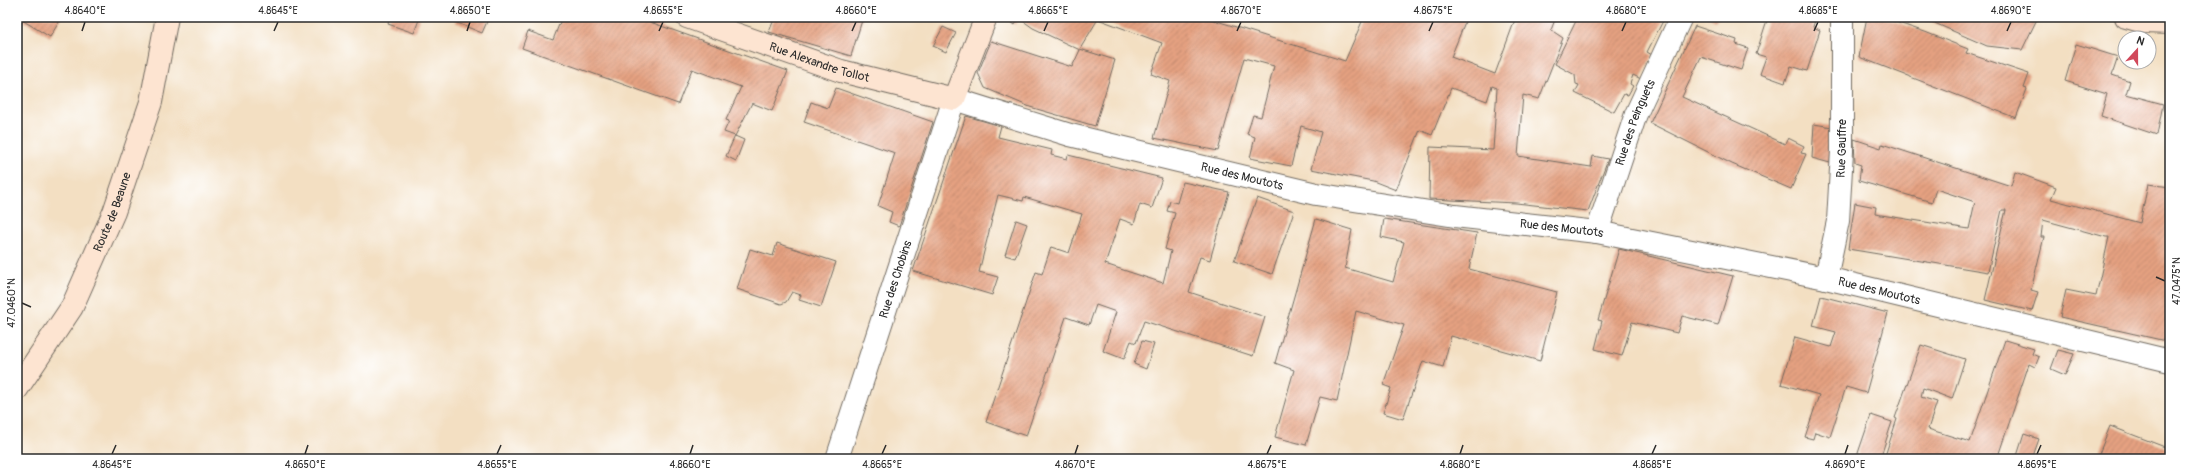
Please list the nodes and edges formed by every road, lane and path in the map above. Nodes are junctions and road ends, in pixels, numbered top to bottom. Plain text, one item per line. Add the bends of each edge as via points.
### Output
1 (167, 17) edge
2 (687, 17) edge
3 (986, 17) edge
4 (1681, 17) edge
5 (1842, 17) edge
6 (2126, 17) edge
7 (2170, 23) edge
8 (954, 99) junction
9 (1597, 232) junction
10 (1826, 278) junction
11 (2170, 361) edge
12 (17, 389) edge
13 (837, 459) edge

1 - 12 street, Route de Beaune via 151,102 114,212 72,307
2 - 8 street, Rue Alexandre Tollot via 841,71
3 - 8 street
4 - 9 street, Rue des Peinguets via 1636,114
5 - 10 street, Rue Gauffre via 1842,151 1838,221
6 - 7 street via 2144,22
8 - 9 street, Rue des Moutots via 1070,135 1316,194 1455,216
8 - 13 street, Rue des Chobins
9 - 10 street, Rue des Moutots
10 - 11 street, Rue des Moutots

